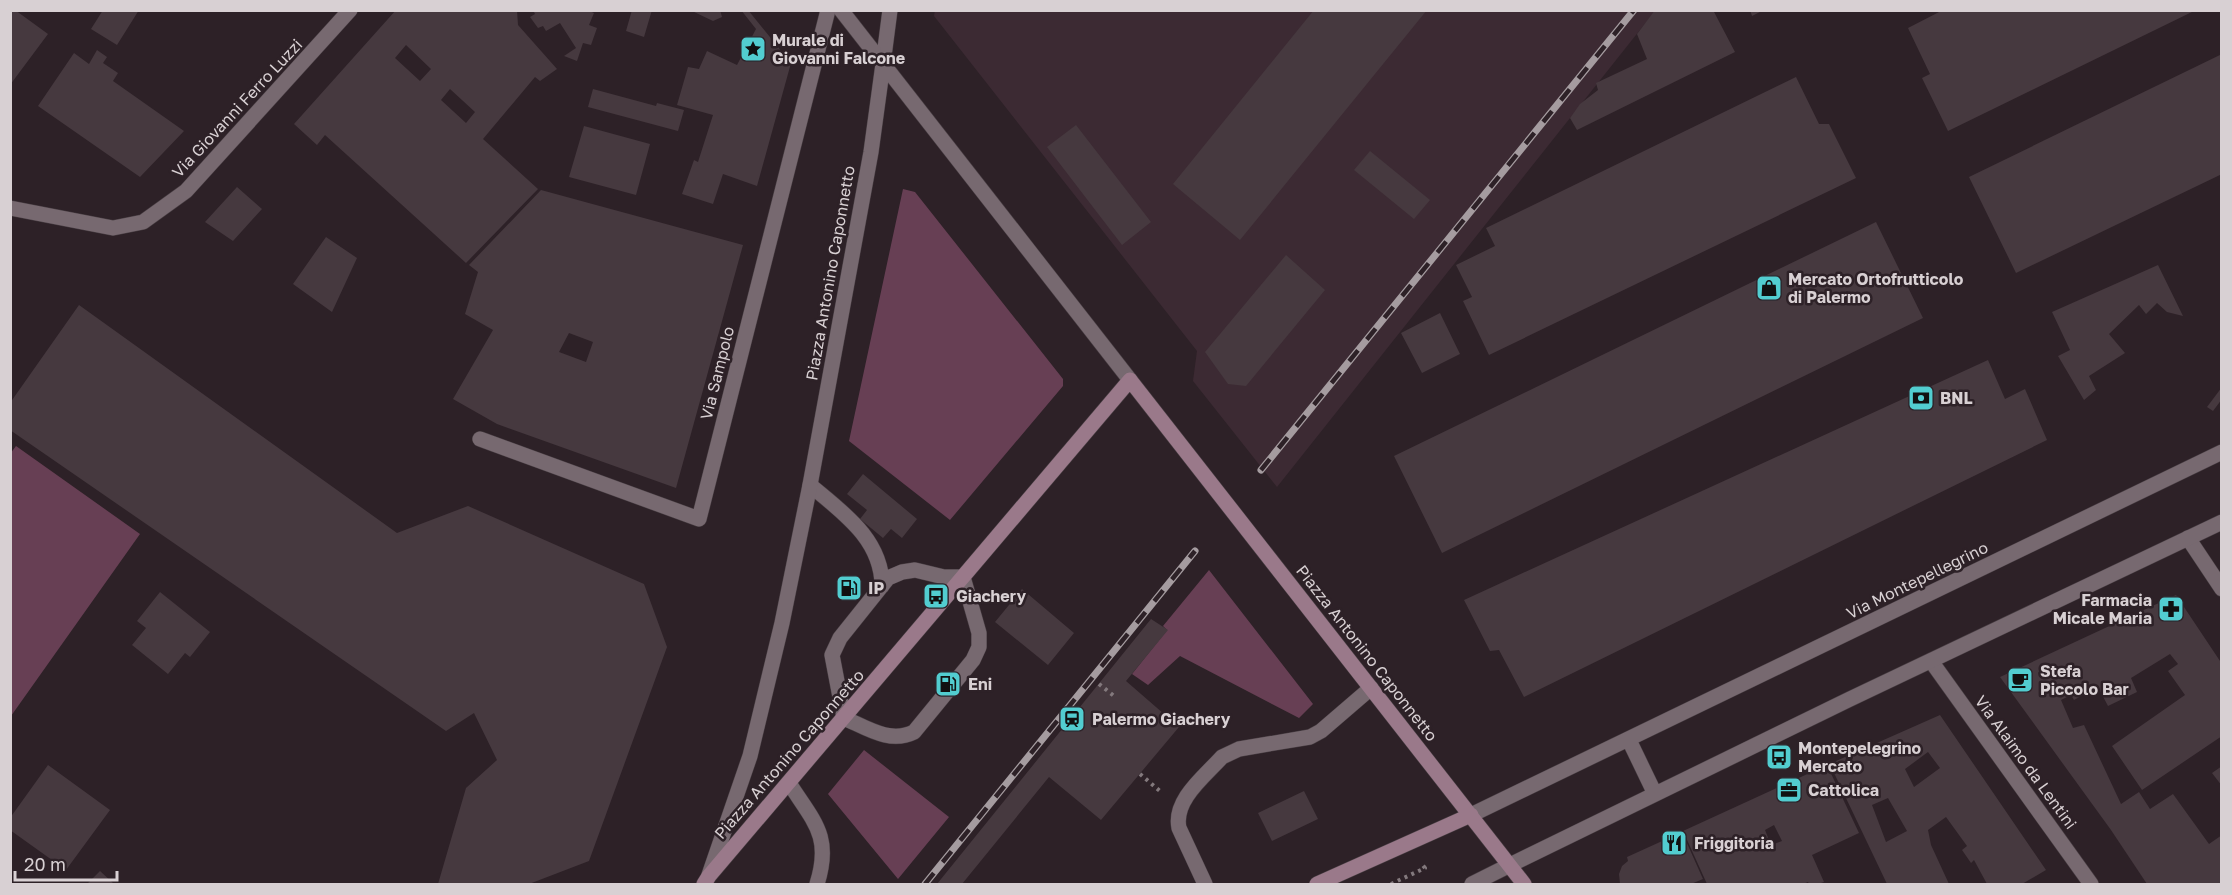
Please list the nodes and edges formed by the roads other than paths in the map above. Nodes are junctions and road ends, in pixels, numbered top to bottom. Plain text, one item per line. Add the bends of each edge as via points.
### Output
1 (350, 10) edge
2 (828, 10) edge
3 (841, 10) edge
4 (890, 10) edge
5 (883, 64) junction
6 (10, 208) edge
7 (1130, 380) junction
8 (480, 439) dead end
9 (2222, 452) edge
10 (810, 485) junction
11 (2222, 522) edge
12 (2188, 538) junction
13 (963, 578) junction
14 (882, 586) junction
15 (2222, 590) edge
16 (1931, 661) junction
17 (1371, 688) junction
18 (844, 718) junction
19 (1629, 740) junction
20 (789, 783) junction
21 (1655, 794) junction
22 (1471, 815) junction
23 (1510, 865) junction
24 (706, 882) edge
25 (1473, 884) edge
26 (817, 885) edge
27 (1205, 885) edge
28 (1317, 885) edge
29 (1524, 885) edge
30 (2091, 885) edge

1 - 6 street, Via Giovanni Ferro Luzzi via 186,191 143,222 113,228
2 - 8 street, Via Sampolo via 699,519
3 - 5 street
4 - 5 street
5 - 7 street, Piazza Antonino Caponnetto
5 - 10 street, Piazza Antonino Caponnetto via 871,152
7 - 13 main road, Piazza Antonino Caponnetto
7 - 17 main road, Piazza Antonino Caponnetto
9 - 19 street, Via Montepellegrino
10 - 14 street via 859,528 880,569
10 - 24 street, Piazza Antonino Caponnetto via 766,695 750,756
11 - 12 street
12 - 15 street
12 - 16 street
13 - 14 street via 915,570 888,578
13 - 18 main road, Piazza Antonino Caponnetto
13 - 18 street via 979,633 979,647 922,724 904,737 892,738
14 - 18 street via 840,638 832,655
16 - 21 street
16 - 30 street, Via Alaimo da Lentini
17 - 22 main road, Piazza Antonino Caponnetto
17 - 27 street via 1310,737 1229,752 1184,800 1177,818 1179,828
18 - 20 main road, Piazza Antonino Caponnetto
19 - 21 street
19 - 22 street, Via Montepellegrino
20 - 24 main road, Piazza Antonino Caponnetto
20 - 26 street via 819,829 822,868
21 - 23 street
22 - 23 main road, Piazza Antonino Caponnetto
22 - 28 main road
23 - 25 street
23 - 29 main road, Piazza Antonino Caponnetto

